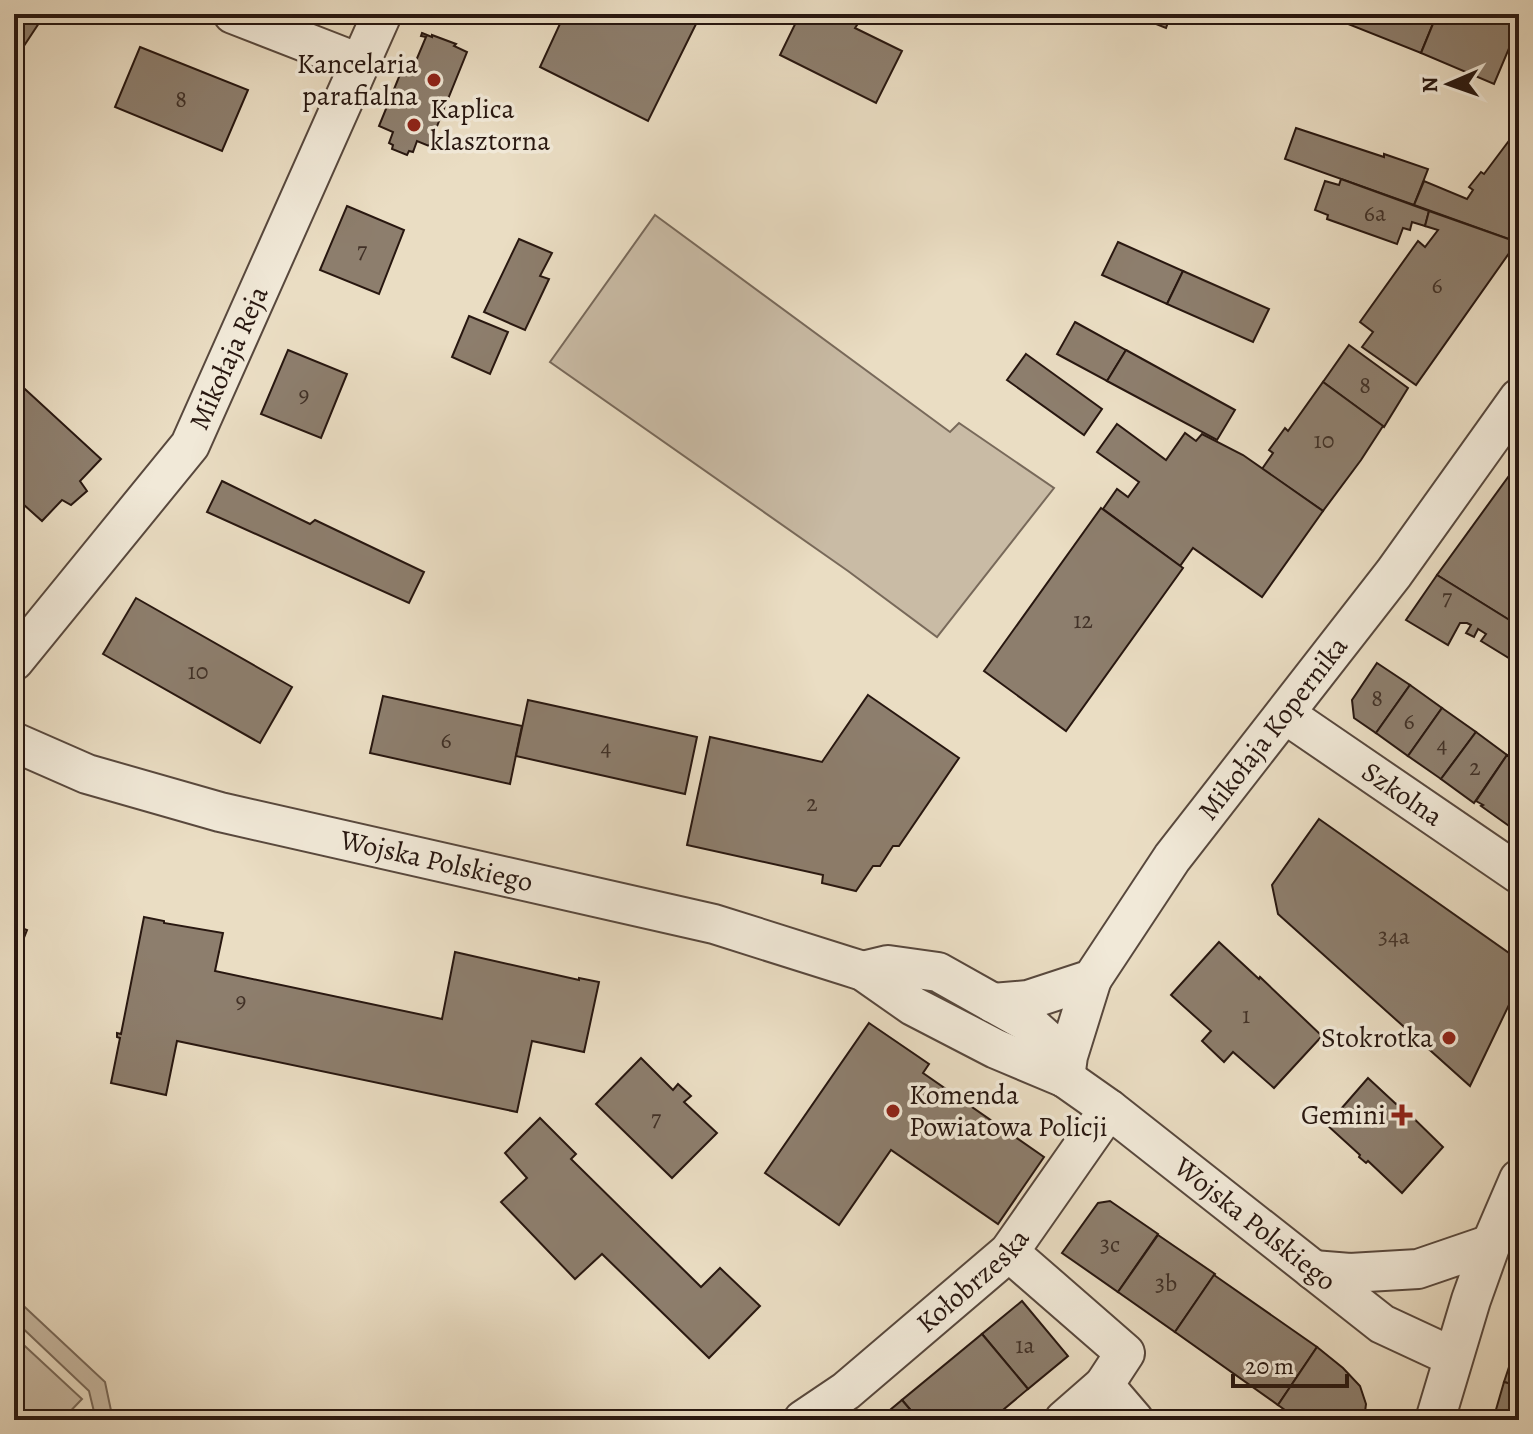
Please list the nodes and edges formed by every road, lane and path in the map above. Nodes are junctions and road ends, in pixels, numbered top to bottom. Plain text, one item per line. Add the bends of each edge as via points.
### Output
1 (233, 14) edge
2 (382, 14) edge
3 (359, 63) junction
4 (1519, 398) edge
5 (14, 661) edge
6 (1285, 714) junction
7 (14, 742) edge
8 (1519, 874) edge
9 (863, 971) junction
10 (1092, 979) junction
11 (993, 1003) junction
12 (1065, 1078) junction
13 (1109, 1109) junction
14 (1519, 1179) edge
15 (1491, 1244) junction
16 (1009, 1252) junction
17 (1313, 1270) junction
18 (1453, 1357) junction
19 (1104, 1385) junction
20 (803, 1420) edge
21 (1064, 1420) edge
22 (1134, 1420) edge
23 (1435, 1420) edge

1 - 3 street
2 - 3 street, Mikołaja Reja
3 - 5 street, Mikołaja Reja via 190,445
4 - 6 street, Mikołaja Kopernika
6 - 8 street, Szkolna
6 - 10 street, Mikołaja Kopernika via 1172,858
7 - 9 street, Wojska Polskiego via 87,774 160,796 714,924
9 - 11 street, Wojska Polskiego via 888,965 938,972
9 - 12 street, Wojska Polskiego via 913,1006
10 - 11 street via 1028,1000
10 - 12 street, Mikołaja Kopernika
11 - 12 street, Wojska Polskiego via 1027,1022 1056,1048
12 - 13 street, Wojska Polskiego
13 - 16 street, Kołobrzeska
13 - 17 street, Wojska Polskiego
14 - 15 street
15 - 17 street via 1418,1269
15 - 18 street
16 - 19 street via 1125,1353
16 - 20 street, Kołobrzeska via 846,1391
17 - 18 street, Wojska Polskiego via 1382,1324
18 - 23 street
19 - 21 street
19 - 22 street

